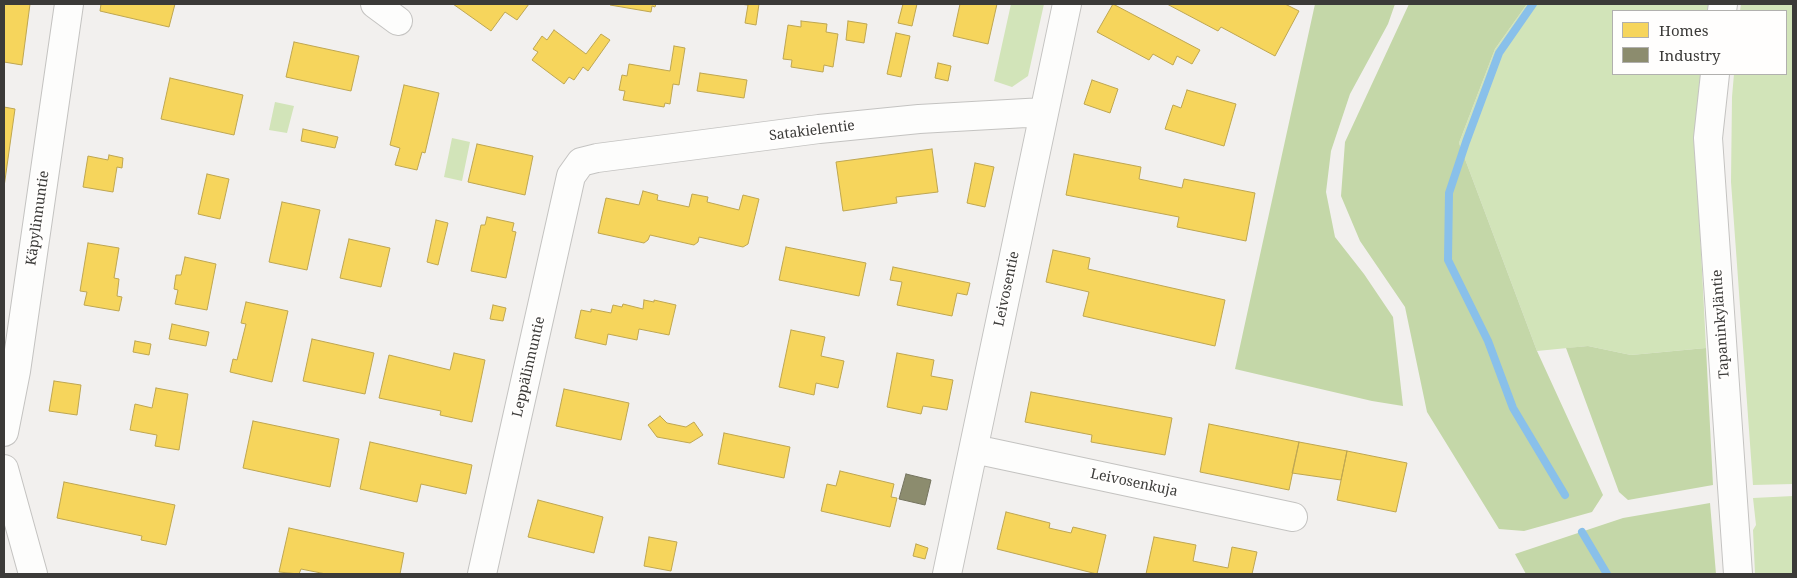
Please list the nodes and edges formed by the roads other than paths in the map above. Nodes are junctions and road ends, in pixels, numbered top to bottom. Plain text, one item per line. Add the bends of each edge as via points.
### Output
1 (69, 4) edge
2 (375, 4) edge
3 (1067, 4) edge
4 (398, 21) dead end
5 (1715, 75) edge
6 (1044, 112) junction
7 (581, 162) joint
8 (4, 432) edge
9 (974, 449) junction
10 (4, 469) edge
11 (1293, 517) dead end
12 (33, 574) edge
13 (482, 574) edge
14 (947, 574) edge
15 (1738, 574) edge

1 - 8 street, Käpylinnuntie via 16,371
2 - 4 street
3 - 6 street, Leivosentie
5 - 15 street, Tapaninkyläntie via 1708,138
6 - 7 street, Satakielentie via 828,128
6 - 9 street, Leivosentie
7 - 13 street, Leppälinnuntie via 571,176
9 - 11 street, Leivosenkuja
9 - 14 street, Leivosentie
10 - 12 street

